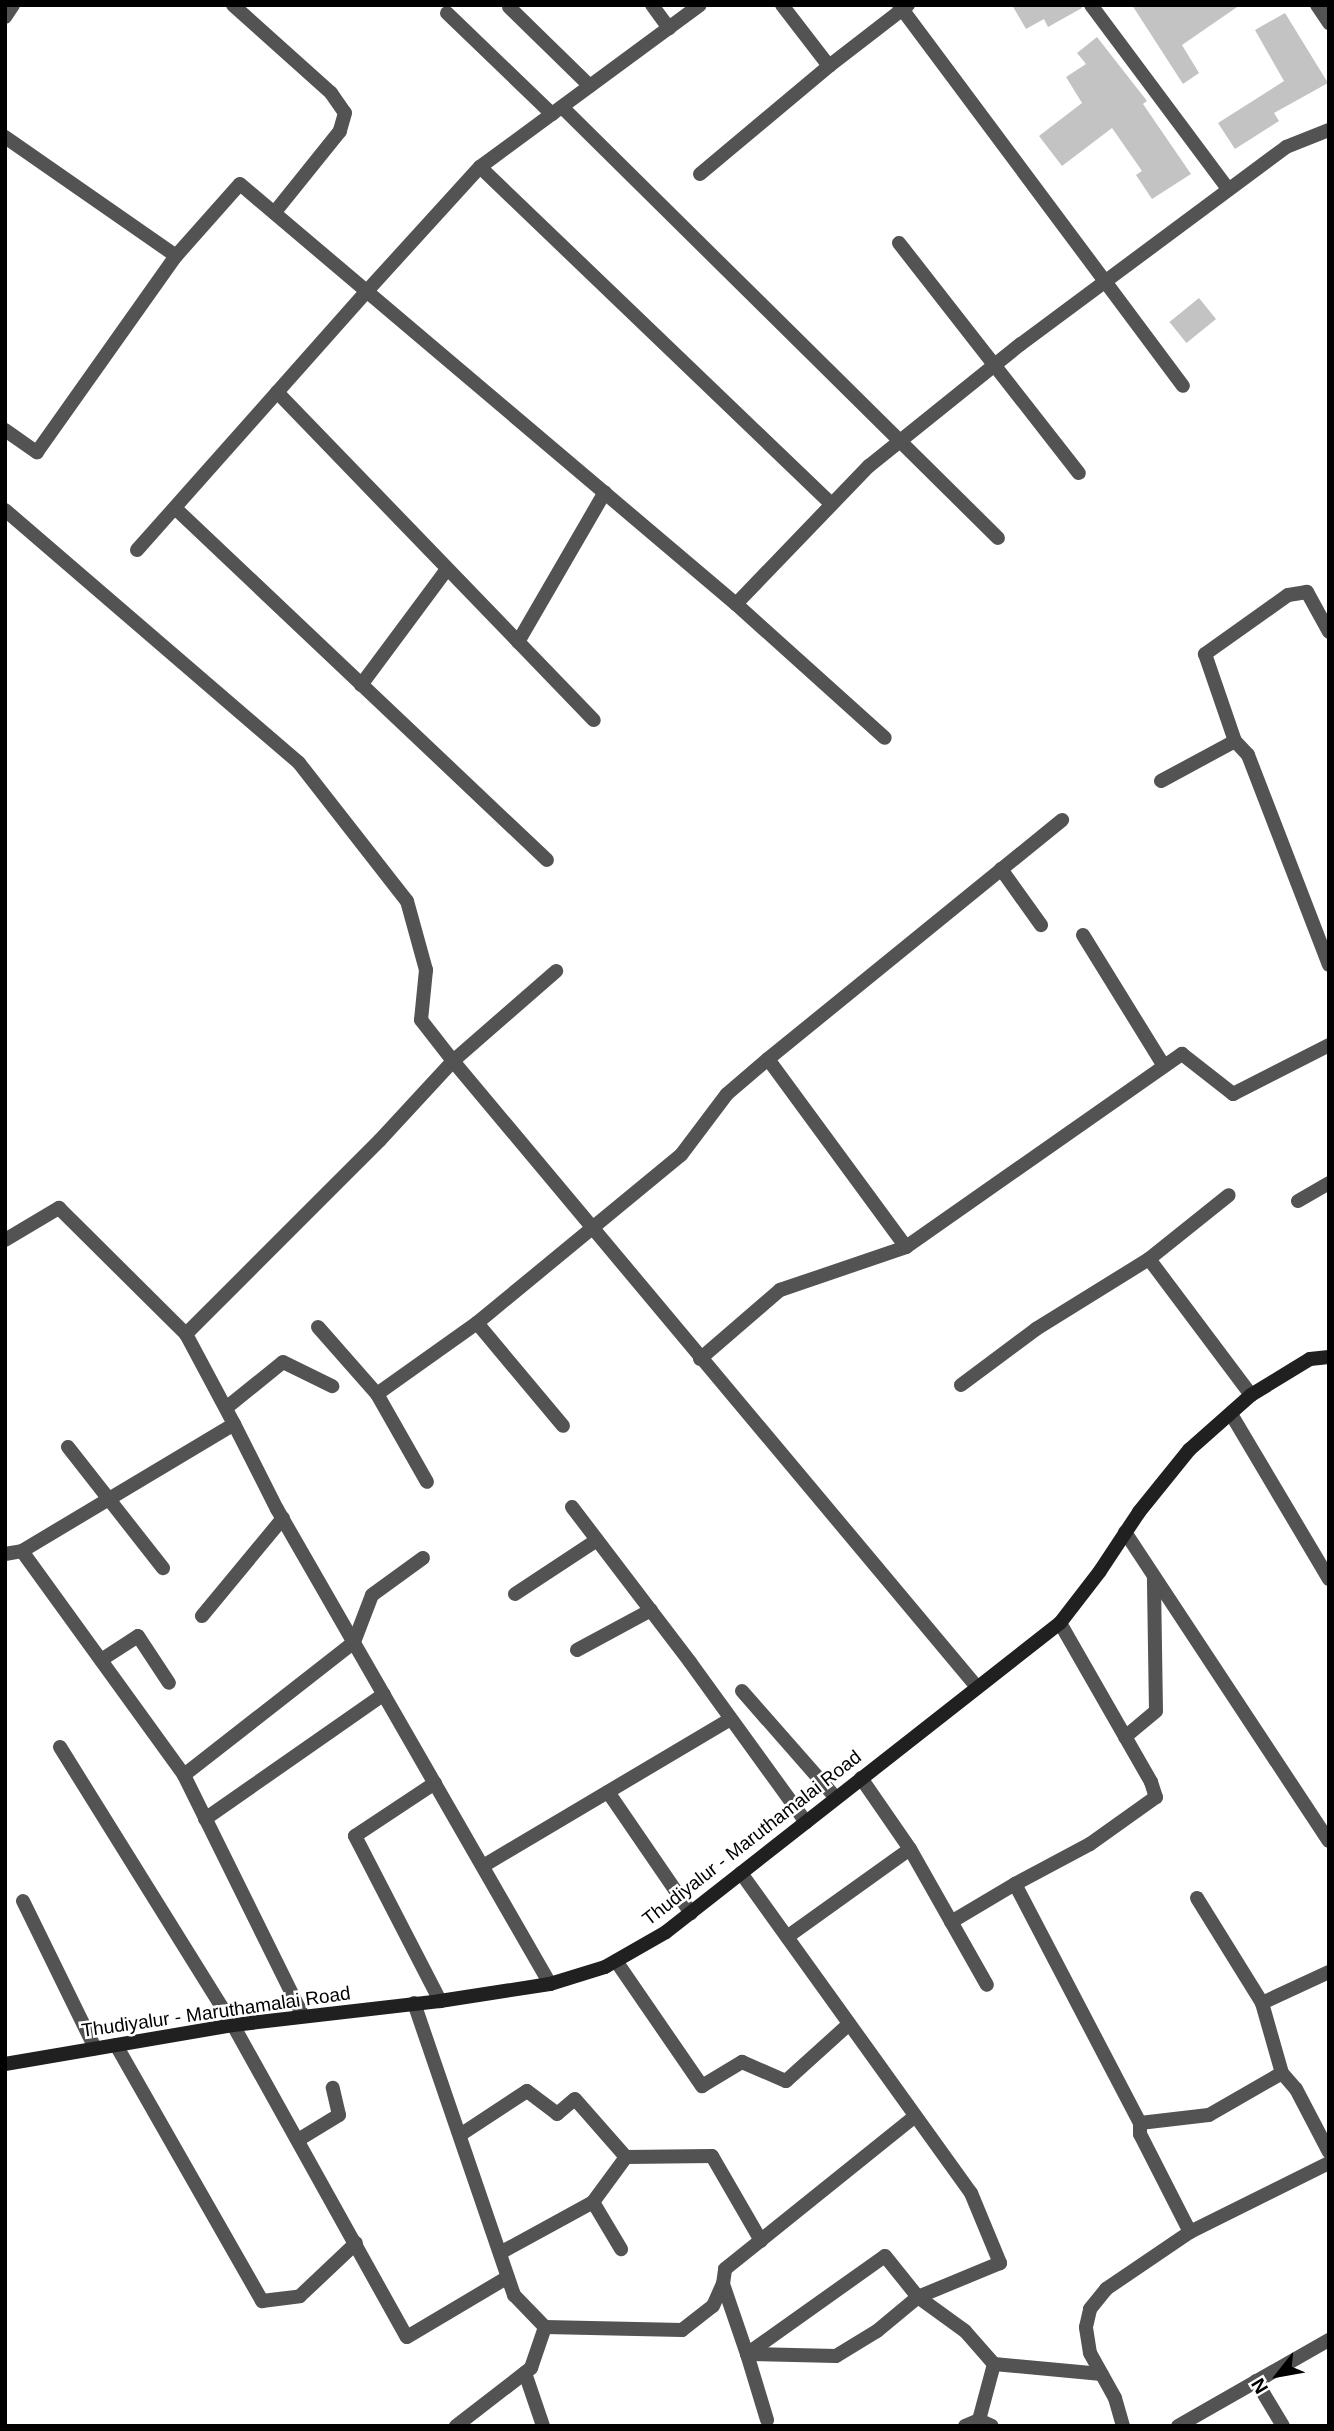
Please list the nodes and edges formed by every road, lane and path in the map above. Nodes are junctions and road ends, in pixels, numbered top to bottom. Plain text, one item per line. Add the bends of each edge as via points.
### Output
1 (13, 5) edge
2 (233, 5) edge
3 (652, 5) edge
4 (700, 5) edge
5 (782, 5) edge
6 (1091, 5) edge
7 (1317, 5) edge
8 (509, 7) edge
9 (903, 7) edge
10 (447, 13) dead end
11 (5, 17) edge
12 (1329, 23) edge
13 (669, 28) junction
14 (829, 66) junction
15 (590, 86) junction
16 (557, 110) junction
17 (1329, 130) edge
18 (5, 136) edge
19 (480, 167) junction
20 (700, 174) dead end
21 (1228, 189) junction
22 (274, 213) junction
23 (899, 243) dead end
24 (176, 256) junction
25 (1106, 281) junction
26 (366, 291) junction
27 (995, 365) junction
28 (1184, 386) dead end
29 (277, 392) junction
30 (5, 430) edge
31 (901, 440) junction
32 (1079, 473) dead end
33 (605, 492) junction
34 (832, 504) junction
35 (175, 508) junction
36 (5, 510) edge
37 (998, 538) dead end
38 (137, 550) dead end
39 (447, 569) junction
40 (736, 604) junction
41 (1329, 632) edge
42 (518, 642) junction
43 (361, 685) junction
44 (594, 720) dead end
45 (885, 738) dead end
46 (1235, 740) junction
47 (1161, 781) dead end
48 (1062, 820) dead end
49 (547, 860) dead end
50 (1002, 869) junction
51 (1041, 925) dead end
52 (1083, 935) dead end
53 (1329, 965) edge
54 (556, 971) dead end
55 (1329, 1045) edge
56 (768, 1059) junction
57 (453, 1061) junction
58 (1164, 1066) junction
59 (1329, 1183) edge
60 (1228, 1195) dead end
61 (1298, 1201) dead end
62 (592, 1228) junction
63 (5, 1240) edge
64 (906, 1247) junction
65 (1149, 1259) junction
66 (477, 1323) junction
67 (318, 1328) dead end
68 (186, 1334) junction
69 (1329, 1357) edge
70 (700, 1359) junction
71 (961, 1385) dead end
72 (332, 1386) dead end
73 (377, 1394) junction
74 (1251, 1395) junction
75 (226, 1408) junction
76 (1231, 1413) junction
77 (234, 1424) junction
78 (563, 1426) dead end
79 (68, 1447) dead end
80 (427, 1482) dead end
81 (109, 1499) junction
82 (572, 1507) dead end
83 (283, 1518) junction
84 (1125, 1532) junction
85 (597, 1540) junction
86 (22, 1551) junction
87 (5, 1554) edge
88 (423, 1558) dead end
89 (163, 1568) dead end
90 (1154, 1576) junction
91 (1329, 1579) edge
92 (515, 1594) dead end
93 (651, 1610) junction
94 (202, 1616) dead end
95 (1060, 1623) junction
96 (354, 1642) junction
97 (578, 1650) dead end
98 (101, 1660) junction
99 (169, 1683) dead end
100 (977, 1687) junction
101 (742, 1691) dead end
102 (384, 1694) junction
103 (731, 1718) junction
104 (1125, 1737) junction
105 (60, 1747) dead end
106 (184, 1775) junction
107 (861, 1778) junction
108 (435, 1783) junction
109 (608, 1792) junction
110 (836, 1798) junction
111 (205, 1819) junction
112 (806, 1822) junction
113 (1324, 1825) edge
114 (1329, 1841) edge
115 (910, 1849) junction
116 (483, 1866) junction
117 (741, 1873) junction
118 (1015, 1884) junction
119 (1197, 1898) dead end
120 (23, 1900) dead end
121 (691, 1913) junction
122 (951, 1922) junction
123 (787, 1937) junction
124 (615, 1961) junction
125 (1329, 1972) edge
126 (550, 1984) junction
127 (987, 1985) dead end
128 (440, 2001) junction
129 (414, 2003) junction
130 (1262, 2003) junction
131 (303, 2016) junction
132 (849, 2024) junction
133 (233, 2025) junction
134 (116, 2045) junction
135 (95, 2048) junction
136 (5, 2064) edge
137 (1282, 2073) junction
138 (333, 2088) dead end
139 (915, 2116) junction
140 (1140, 2123) junction
141 (460, 2135) junction
142 (298, 2140) junction
143 (1329, 2152) edge
144 (626, 2157) junction
145 (1329, 2163) edge
146 (593, 2203) junction
147 (1190, 2232) junction
148 (761, 2241) junction
149 (356, 2244) junction
150 (621, 2249) dead end
151 (500, 2253) junction
152 (508, 2277) junction
153 (723, 2284) junction
154 (918, 2297) junction
155 (545, 2326) junction
156 (1329, 2340) edge
157 (747, 2354) junction
158 (995, 2364) junction
159 (525, 2373) junction
160 (1102, 2374) junction
161 (1256, 2381) junction
162 (767, 2420) dead end
163 (985, 2423) edge
164 (456, 2426) edge
165 (543, 2426) edge
166 (965, 2426) edge
167 (1123, 2426) edge
168 (1178, 2426) edge
169 (1283, 2426) edge

1 - 11 street
2 - 22 street via 331,93 345,113 340,131
3 - 13 street
4 - 13 street
5 - 14 street
6 - 21 street
7 - 12 street
8 - 15 street
9 - 14 street
9 - 25 street
10 - 16 street
13 - 15 street
14 - 20 street
15 - 16 street
16 - 19 street
16 - 31 street
17 - 21 street via 1286,147
18 - 24 street
19 - 26 street
19 - 34 street
21 - 25 street
22 - 24 street via 240,184
22 - 26 street
23 - 27 street
24 - 30 street via 37,452
25 - 27 street
25 - 28 street
26 - 29 street
26 - 33 street
27 - 31 street
27 - 32 street
29 - 35 street
29 - 39 street
31 - 34 street
31 - 37 street
33 - 40 street
33 - 42 street
34 - 40 street
35 - 38 street
35 - 43 street
36 - 57 street via 299,763 407,901 426,970 421,1020
39 - 42 street
39 - 43 street
40 - 45 street
41 - 46 street via 1307,592 1287,595 1205,654
42 - 44 street
43 - 49 street
46 - 47 street
46 - 53 street via 1248,755
48 - 50 street
50 - 51 street
50 - 56 street
52 - 58 street
54 - 57 street
55 - 58 street via 1233,1094 1182,1054
56 - 62 street via 727,1094 681,1155
56 - 64 street
57 - 62 street
57 - 68 street
58 - 64 street
59 - 61 street
60 - 65 street
62 - 66 street
62 - 70 street
63 - 68 street via 59,1208
64 - 70 street via 780,1290
65 - 71 street via 1036,1329
65 - 74 street
66 - 73 street
66 - 78 street
67 - 73 street
68 - 75 street
69 - 74 main road, Thudiyalur - Maruthamalai Road via 1310,1359
70 - 100 street
72 - 75 street via 283,1362
73 - 80 street
74 - 76 main road, Thudiyalur - Maruthamalai Road
75 - 77 street
76 - 84 main road, Thudiyalur - Maruthamalai Road via 1189,1450
76 - 91 street
77 - 81 street
77 - 83 street
79 - 81 street
81 - 86 street
81 - 89 street
82 - 85 street
83 - 94 street
83 - 96 street
84 - 90 street
84 - 95 main road, Thudiyalur - Maruthamalai Road
85 - 92 street
85 - 93 street
86 - 87 street
86 - 98 street
88 - 96 street via 372,1595
90 - 104 street via 1156,1711
90 - 113 street
93 - 97 street
93 - 103 street
95 - 100 main road, Thudiyalur - Maruthamalai Road
95 - 104 street
96 - 102 street
96 - 106 street
98 - 99 street via 138,1636
98 - 106 street
100 - 107 main road, Thudiyalur - Maruthamalai Road
101 - 110 street
102 - 108 street
102 - 111 street
103 - 109 street
103 - 112 street
104 - 118 street via 1156,1797 1090,1844
105 - 133 street
106 - 111 street
107 - 110 main road, Thudiyalur - Maruthamalai Road
107 - 115 street
108 - 116 street
108 - 128 street via 355,1836
109 - 116 street
109 - 121 street
110 - 112 main road, Thudiyalur - Maruthamalai Road
111 - 131 street
112 - 117 main road, Thudiyalur - Maruthamalai Road
113 - 114 street
115 - 122 street
115 - 123 street
116 - 126 street
117 - 121 main road, Thudiyalur - Maruthamalai Road
117 - 123 street
118 - 122 street
118 - 140 street
119 - 130 street
120 - 135 street
121 - 124 main road, Thudiyalur - Maruthamalai Road via 666,1933
122 - 127 street
123 - 132 street
124 - 126 main road, Thudiyalur - Maruthamalai Road via 606,1968
124 - 132 street via 702,2086 742,2062 786,2081
125 - 130 street
126 - 128 main road, Thudiyalur - Maruthamalai Road
128 - 129 main road, Thudiyalur - Maruthamalai Road
129 - 131 main road, Thudiyalur - Maruthamalai Road
129 - 141 street
130 - 137 street
131 - 133 main road, Thudiyalur - Maruthamalai Road
132 - 139 street
133 - 134 main road, Thudiyalur - Maruthamalai Road
133 - 142 street
134 - 135 main road, Thudiyalur - Maruthamalai Road
134 - 149 street via 262,2301 300,2296
135 - 136 main road, Thudiyalur - Maruthamalai Road
137 - 140 street via 1209,2115
137 - 143 street via 1296,2089
138 - 142 street via 339,2115
139 - 148 street
139 - 154 street via 971,2193 1000,2263
140 - 147 street via 1140,2134
141 - 144 street via 527,2091 557,2113 575,2099
141 - 151 street
142 - 149 street
144 - 146 street
144 - 148 street via 712,2156
145 - 147 street
146 - 150 street
146 - 151 street
147 - 160 street via 1106,2289 1090,2309 1086,2327 1090,2353
148 - 153 street via 725,2269
149 - 152 street via 407,2337
151 - 152 street
152 - 155 street via 514,2295
153 - 155 street via 713,2306 682,2330
153 - 157 street
154 - 157 street via 877,2331 836,2356
154 - 157 street via 885,2256
154 - 158 street via 965,2331
155 - 159 street via 531,2368
156 - 161 street
157 - 162 street
158 - 160 street
158 - 163 street
159 - 164 street
159 - 165 street
160 - 167 street
161 - 168 street
161 - 169 street
163 - 166 street

